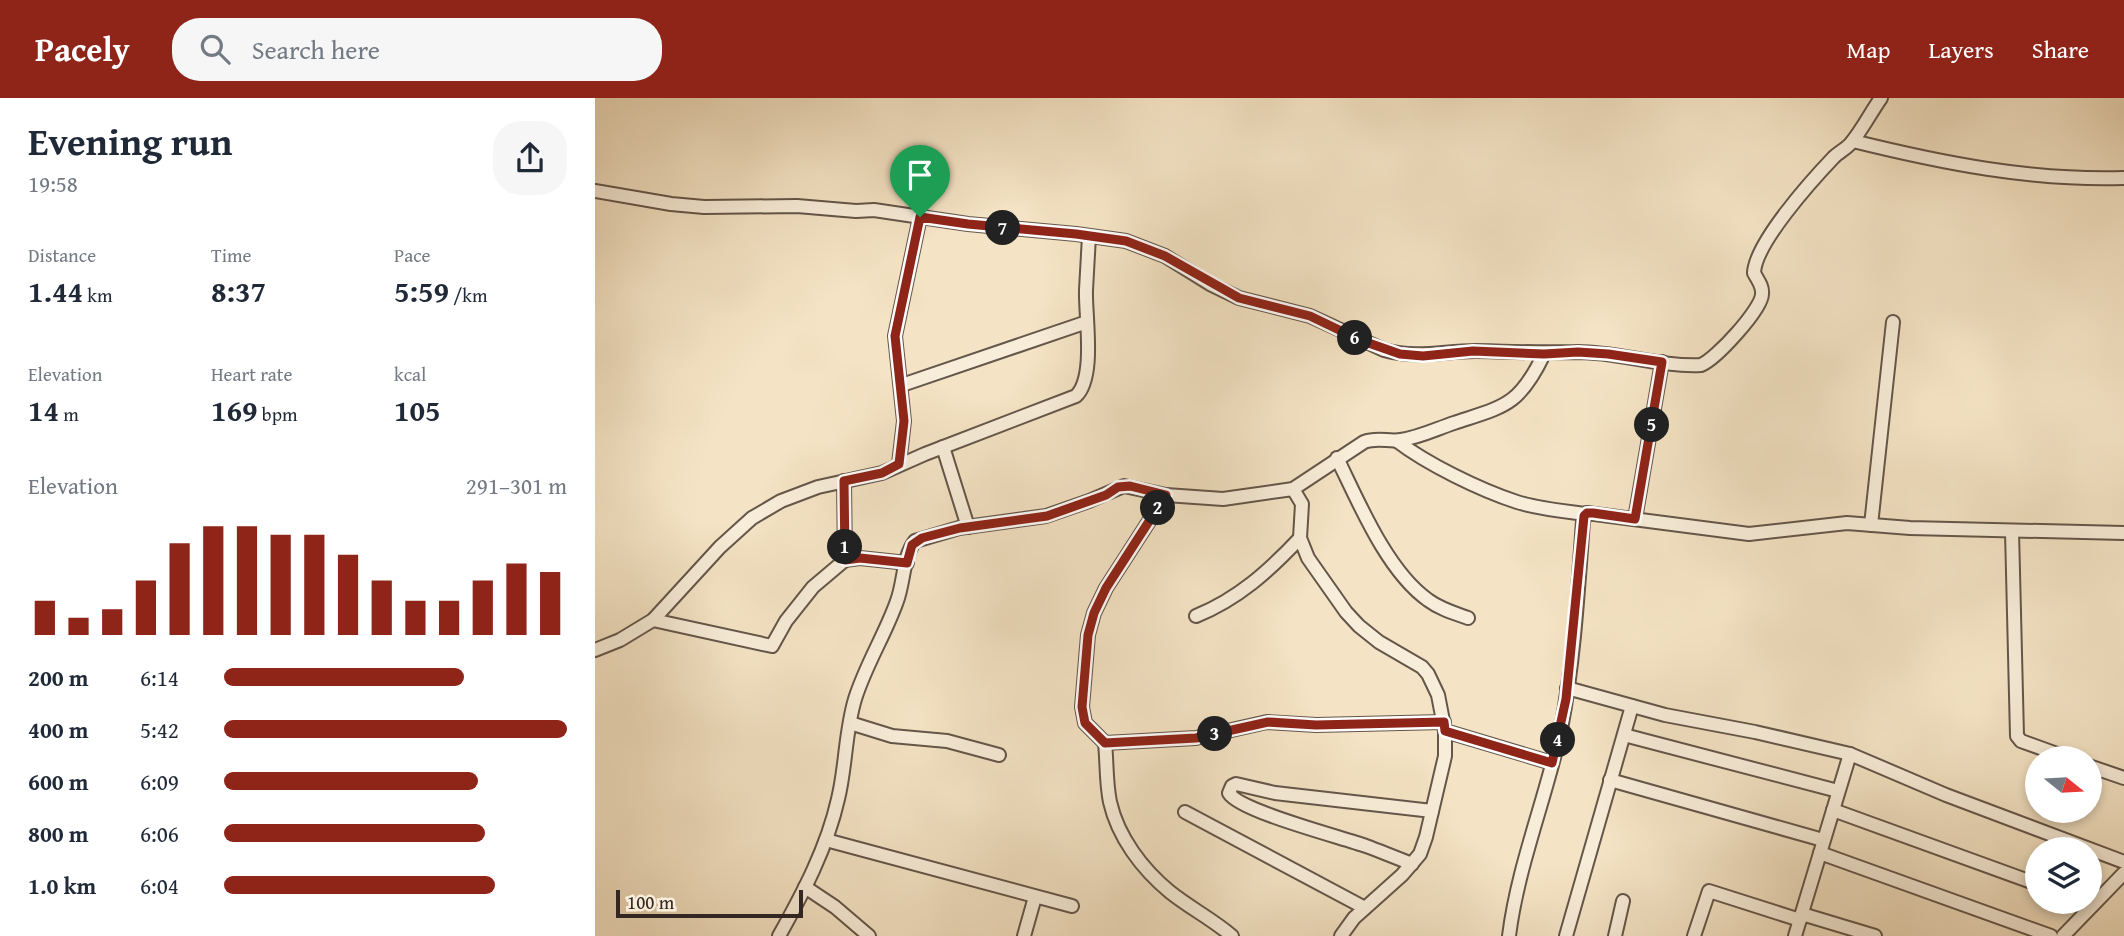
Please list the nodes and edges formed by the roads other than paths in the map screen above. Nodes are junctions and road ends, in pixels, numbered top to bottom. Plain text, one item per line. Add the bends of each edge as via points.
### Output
1 (1881, 98) edge
2 (1853, 141) junction
3 (2124, 178) edge
4 (595, 191) edge
5 (920, 217) junction
6 (1089, 236) junction
7 (1087, 322) junction
8 (1893, 322) dead end
9 (1544, 354) junction
10 (1662, 362) junction
11 (902, 385) junction
12 (1397, 441) junction
13 (943, 447) junction
14 (1337, 458) junction
15 (899, 464) junction
16 (844, 481) junction
17 (1293, 489) junction
18 (1166, 495) junction
19 (1586, 514) junction
20 (1635, 519) junction
21 (1871, 525) junction
22 (968, 527) junction
23 (2012, 531) junction
24 (2124, 533) edge
25 (1300, 538) junction
26 (845, 560) junction
27 (907, 563) junction
28 (1196, 616) dead end
29 (1468, 618) dead end
30 (653, 620) junction
31 (595, 650) edge
32 (1567, 688) junction
33 (1632, 706) junction
34 (850, 723) junction
35 (1445, 727) junction
36 (1624, 735) junction
37 (1105, 743) junction
38 (2035, 746) edge
39 (999, 754) dead end
40 (1850, 754) junction
41 (1552, 763) junction
42 (2102, 770) edge
43 (2124, 778) edge
44 (1610, 780) junction
45 (1838, 791) junction
46 (1833, 810) junction
47 (1432, 811) junction
48 (1185, 812) dead end
49 (826, 840) junction
50 (1822, 846) junction
51 (2124, 862) edge
52 (1412, 864) junction
53 (2124, 873) edge
54 (2025, 880) edge
55 (805, 887) junction
56 (2102, 892) edge
57 (1035, 897) junction
58 (1623, 901) dead end
59 (1072, 906) dead end
60 (1365, 908) junction
61 (2081, 914) edge
62 (1801, 917) junction
63 (779, 936) edge
64 (869, 936) edge
65 (1024, 936) edge
66 (1232, 936) edge
67 (1341, 936) edge
68 (1509, 936) edge
69 (1566, 936) edge
70 (1615, 936) edge
71 (1694, 936) edge
72 (1795, 936) edge
73 (1875, 936) edge
74 (2051, 936) edge
75 (2063, 936) edge

1 - 2 street
2 - 3 street via 1998,171
2 - 10 street via 1781,220 1761,249 1754,273 1761,300 1728,344 1701,365
4 - 5 street via 704,207 797,206
5 - 6 street
5 - 11 street via 895,336
6 - 7 street
6 - 9 street via 1139,245 1239,298 1310,316 1392,352 1423,356 1473,351
7 - 11 street
7 - 13 street via 1087,366 1076,396
8 - 21 street
9 - 10 street via 1608,354
9 - 12 street via 1533,377 1507,404
10 - 20 street
11 - 15 street
12 - 14 street via 1371,439
12 - 19 street via 1500,496
13 - 15 street
13 - 22 street
14 - 17 street
14 - 29 street via 1373,532 1404,578 1429,601
15 - 16 street via 882,473
16 - 26 street
16 - 30 street via 781,501 752,518
17 - 18 street via 1223,499
17 - 25 street via 1303,510
18 - 22 street via 1118,487 1047,516
18 - 37 street via 1106,588 1088,635 1082,707 1085,723
19 - 20 street
19 - 32 street
20 - 21 street via 1749,534 1832,524
21 - 23 street
22 - 27 street via 915,541
23 - 24 street
23 - 38 street via 2017,736
25 - 28 street via 1243,591
25 - 35 street via 1308,558 1359,626 1428,674
26 - 27 street
26 - 30 street via 813,587 772,646
27 - 34 street via 898,599 855,698
30 - 31 street
32 - 33 street
32 - 41 street
33 - 36 street
33 - 40 street
34 - 39 street via 892,736 947,741
34 - 49 street via 839,797
35 - 37 street via 1268,722 1196,738
35 - 41 street
35 - 47 street via 1445,756
36 - 44 street
36 - 45 street
37 - 66 street via 1110,801 1124,838 1168,891
40 - 45 street
40 - 51 street
41 - 68 street via 1528,844
42 - 43 street
44 - 50 street
44 - 69 street
45 - 46 street
46 - 50 street
46 - 54 street
47 - 52 street via 1420,854
47 - 52 street via 1275,793 1236,784 1230,789 1234,799 1273,816
48 - 60 street
49 - 55 street
49 - 57 street
50 - 62 street
50 - 74 street
52 - 60 street
53 - 56 street
55 - 63 street
55 - 64 street
57 - 59 street
57 - 65 street
58 - 70 street
60 - 67 street
61 - 75 street
62 - 71 street via 1709,891
62 - 72 street
62 - 73 street

